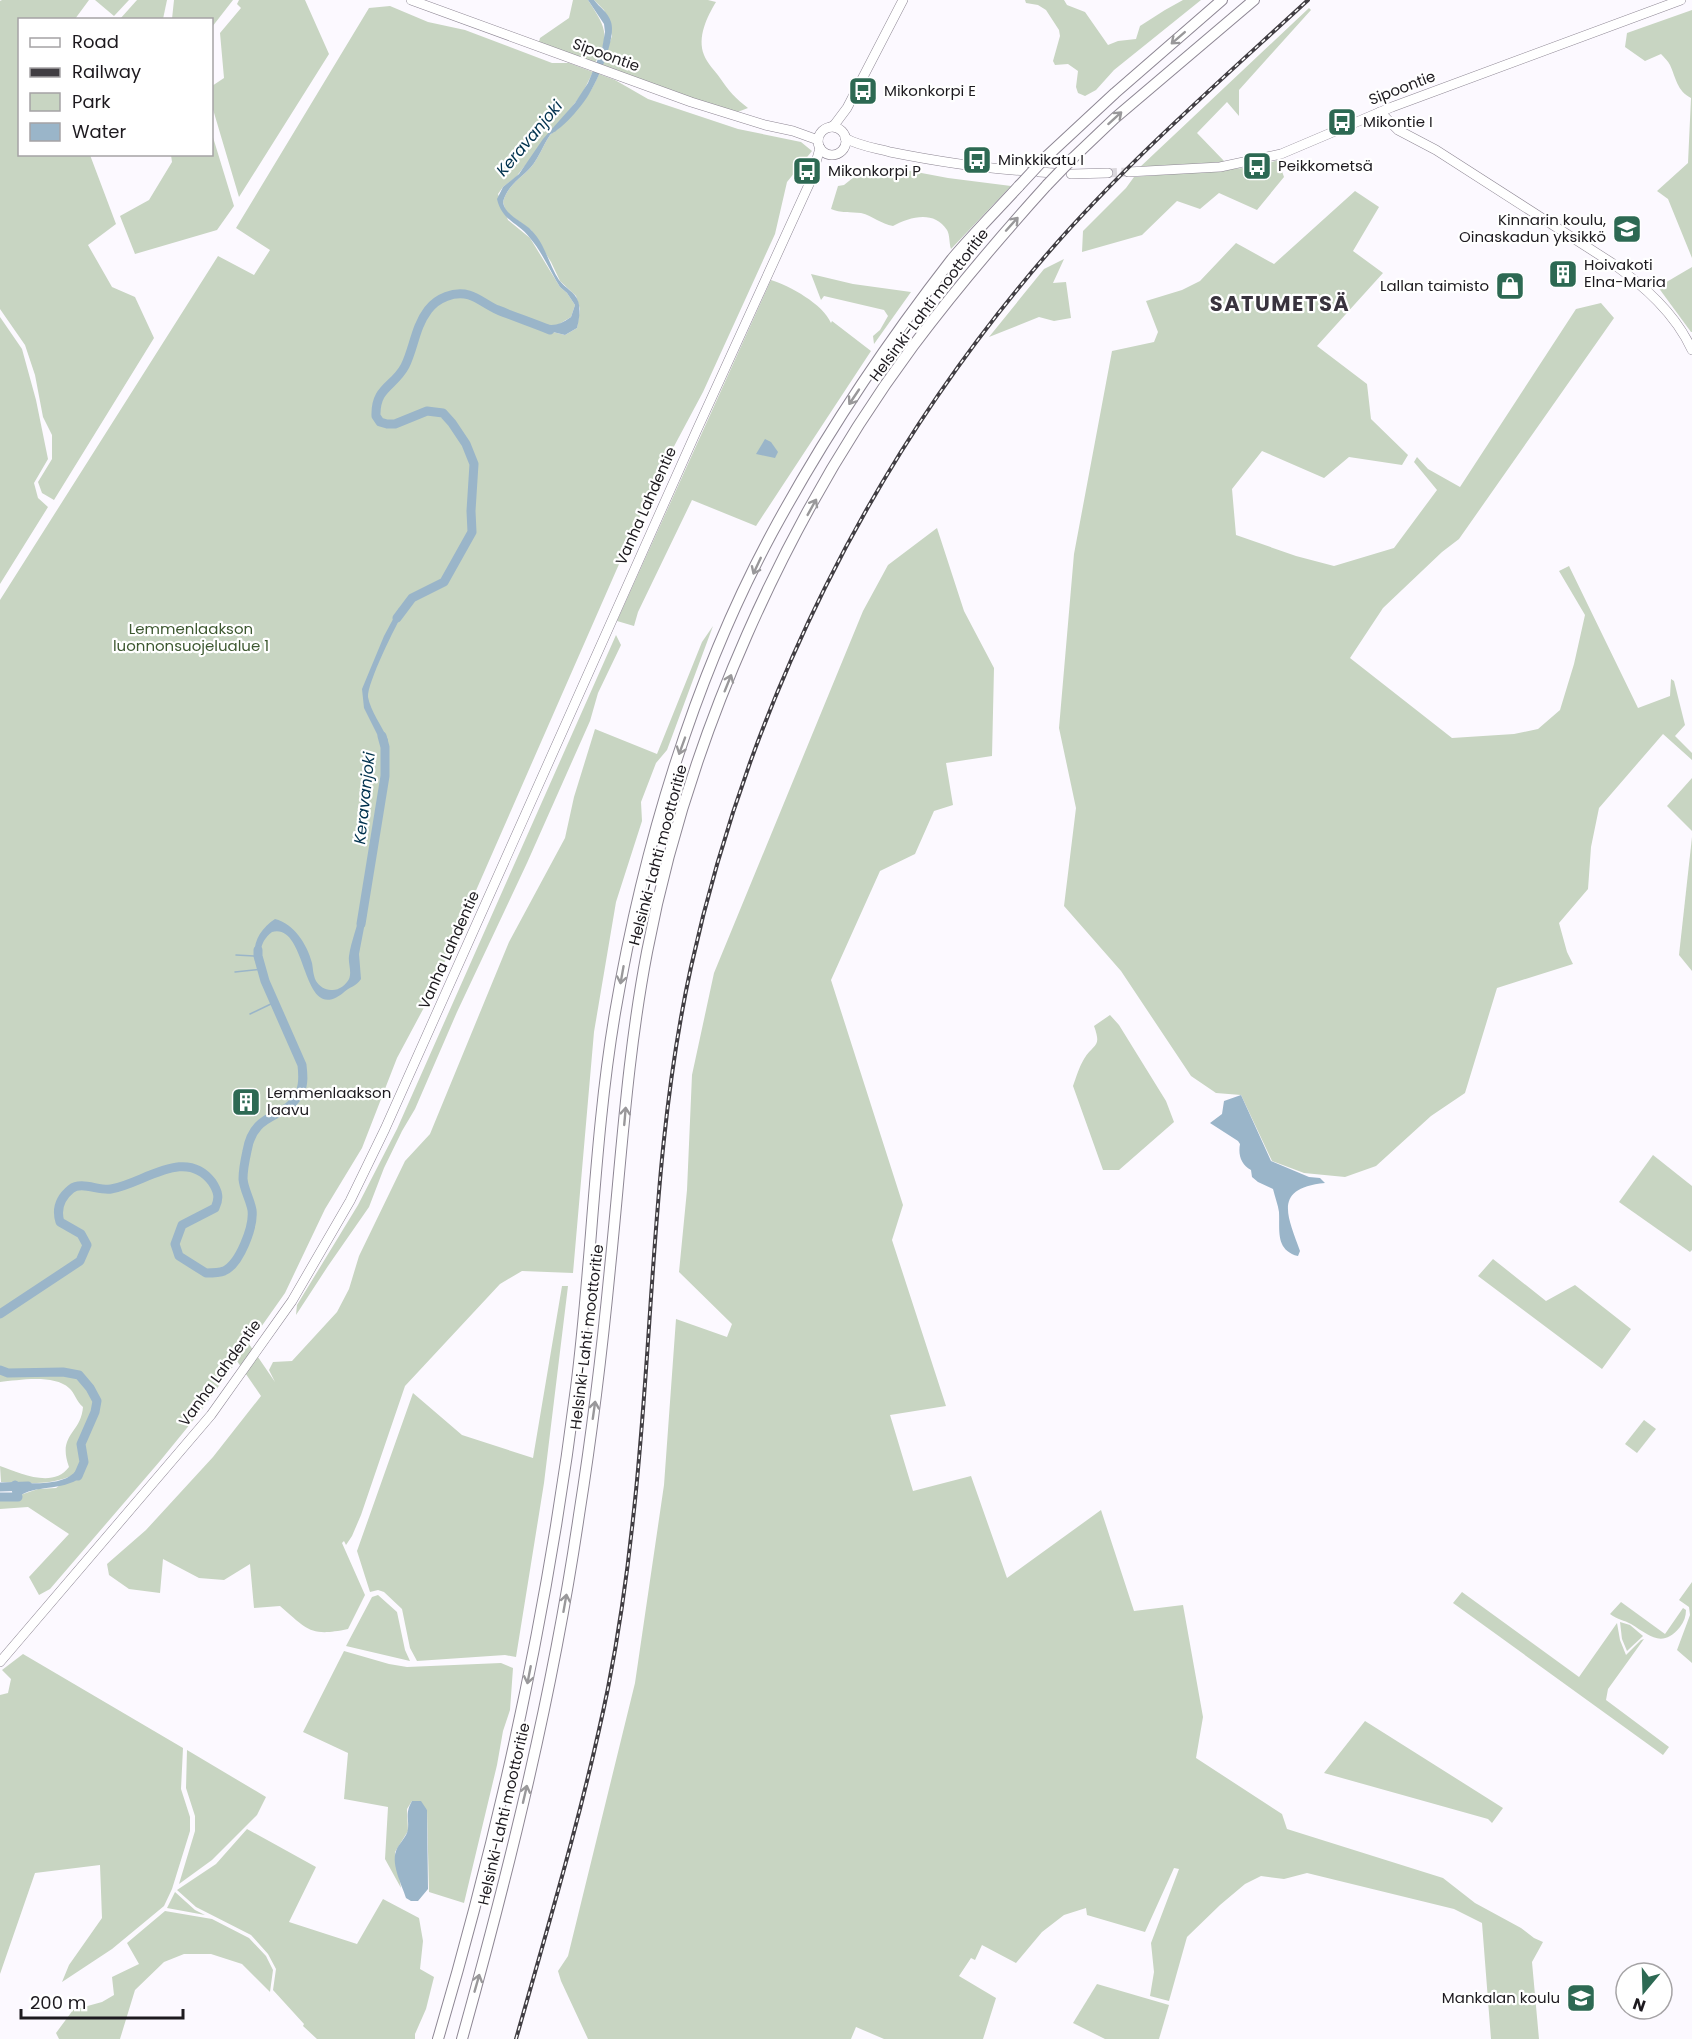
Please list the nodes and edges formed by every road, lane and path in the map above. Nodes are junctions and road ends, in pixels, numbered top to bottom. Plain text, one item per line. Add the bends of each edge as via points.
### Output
1 (411, 0) edge
2 (903, 0) edge
3 (1222, 0) edge
4 (1254, 0) edge
5 (1681, 0) edge
6 (846, 108) junction
7 (1380, 112) junction
8 (827, 128) junction
9 (793, 130) junction
10 (844, 135) junction
11 (819, 144) junction
12 (867, 147) junction
13 (842, 150) junction
14 (830, 155) junction
15 (1025, 171) dead end
16 (1039, 172) dead end
17 (1128, 172) tunnel mouth
18 (1054, 173) dead end
19 (1108, 173) tunnel mouth
20 (1071, 174) dead end
21 (811, 180) junction
22 (1692, 350) edge
23 (0, 1662) edge
24 (438, 2039) edge
25 (462, 2039) edge

1 - 9 main road, Sipoontie via 691,102
2 - 6 main road
3 -> 24 highway, Helsinki-Lahti moottoritie, bridge via 1046,158 955,256 838,420 777,525 708,675 664,799 632,925 614,1018 576,1387 558,1514 516,1740 476,1906
25 -> 4 highway, Helsinki-Lahti moottoritie, bridge via 537,1745 560,1631 597,1389 635,1021 647,949 681,815 728,682 790,544 840,456 951,296 1073,158
5 - 7 main road, Sipoontie
6 - 8 main road via 835,124
6 - 10 main road
7 - 17 main road, Sipoontie via 1267,158 1220,167
7 - 22 main road via 1398,130 1436,150 1638,282 1665,310
8 - 9 main road, Sipoontie
8 - 10 main road
8 - 11 main road via 819,136
9 - 11 main road, Sipoontie
10 - 12 main road
10 - 13 main road
11 - 14 main road
11 - 21 main road, Vanha Lahdentie
12 - 13 main road
12 - 15 main road via 964,166
13 - 14 main road
14 - 21 main road, Vanha Lahdentie
16 - 18 main road
19 - 20 main road
21 - 23 main road, Vanha Lahdentie via 350,1201 292,1301 211,1415

